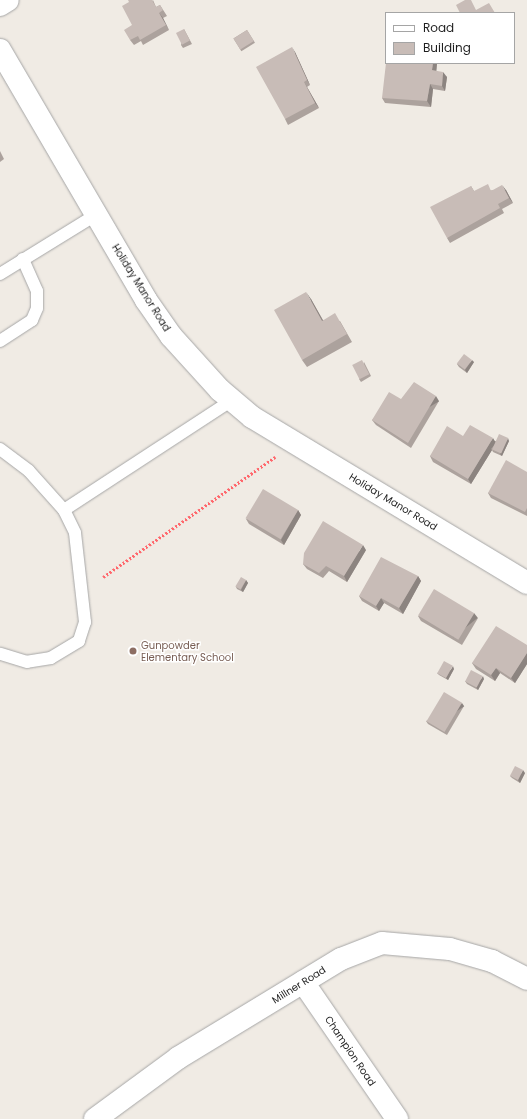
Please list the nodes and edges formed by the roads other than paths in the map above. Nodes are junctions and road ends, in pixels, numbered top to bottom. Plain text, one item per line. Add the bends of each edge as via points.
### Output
1 (8, 0) edge
2 (0, 6) edge
3 (0, 50) edge
4 (97, 214) junction
5 (23, 260) junction
6 (0, 274) edge
7 (0, 341) edge
8 (232, 400) junction
9 (0, 449) edge
10 (64, 510) junction
11 (527, 583) edge
12 (0, 654) edge
13 (527, 979) edge
14 (304, 982) junction
15 (95, 1119) edge
16 (397, 1119) edge

1 - 2 street
3 - 4 street, Holiday Manor Road
4 - 5 lane
4 - 8 street, Holiday Manor Road via 171,336
5 - 6 lane
5 - 7 lane via 37,291 37,308 32,320
8 - 10 lane
8 - 11 street, Holiday Manor Road via 291,441
9 - 10 lane via 29,471
10 - 12 lane via 75,533 82,565 85,622 79,641 51,658 35,661
13 - 14 street, Millner Road via 492,961 450,949 382,943 341,959
14 - 15 street, Millner Road via 178,1058
14 - 16 street, Champion Road

